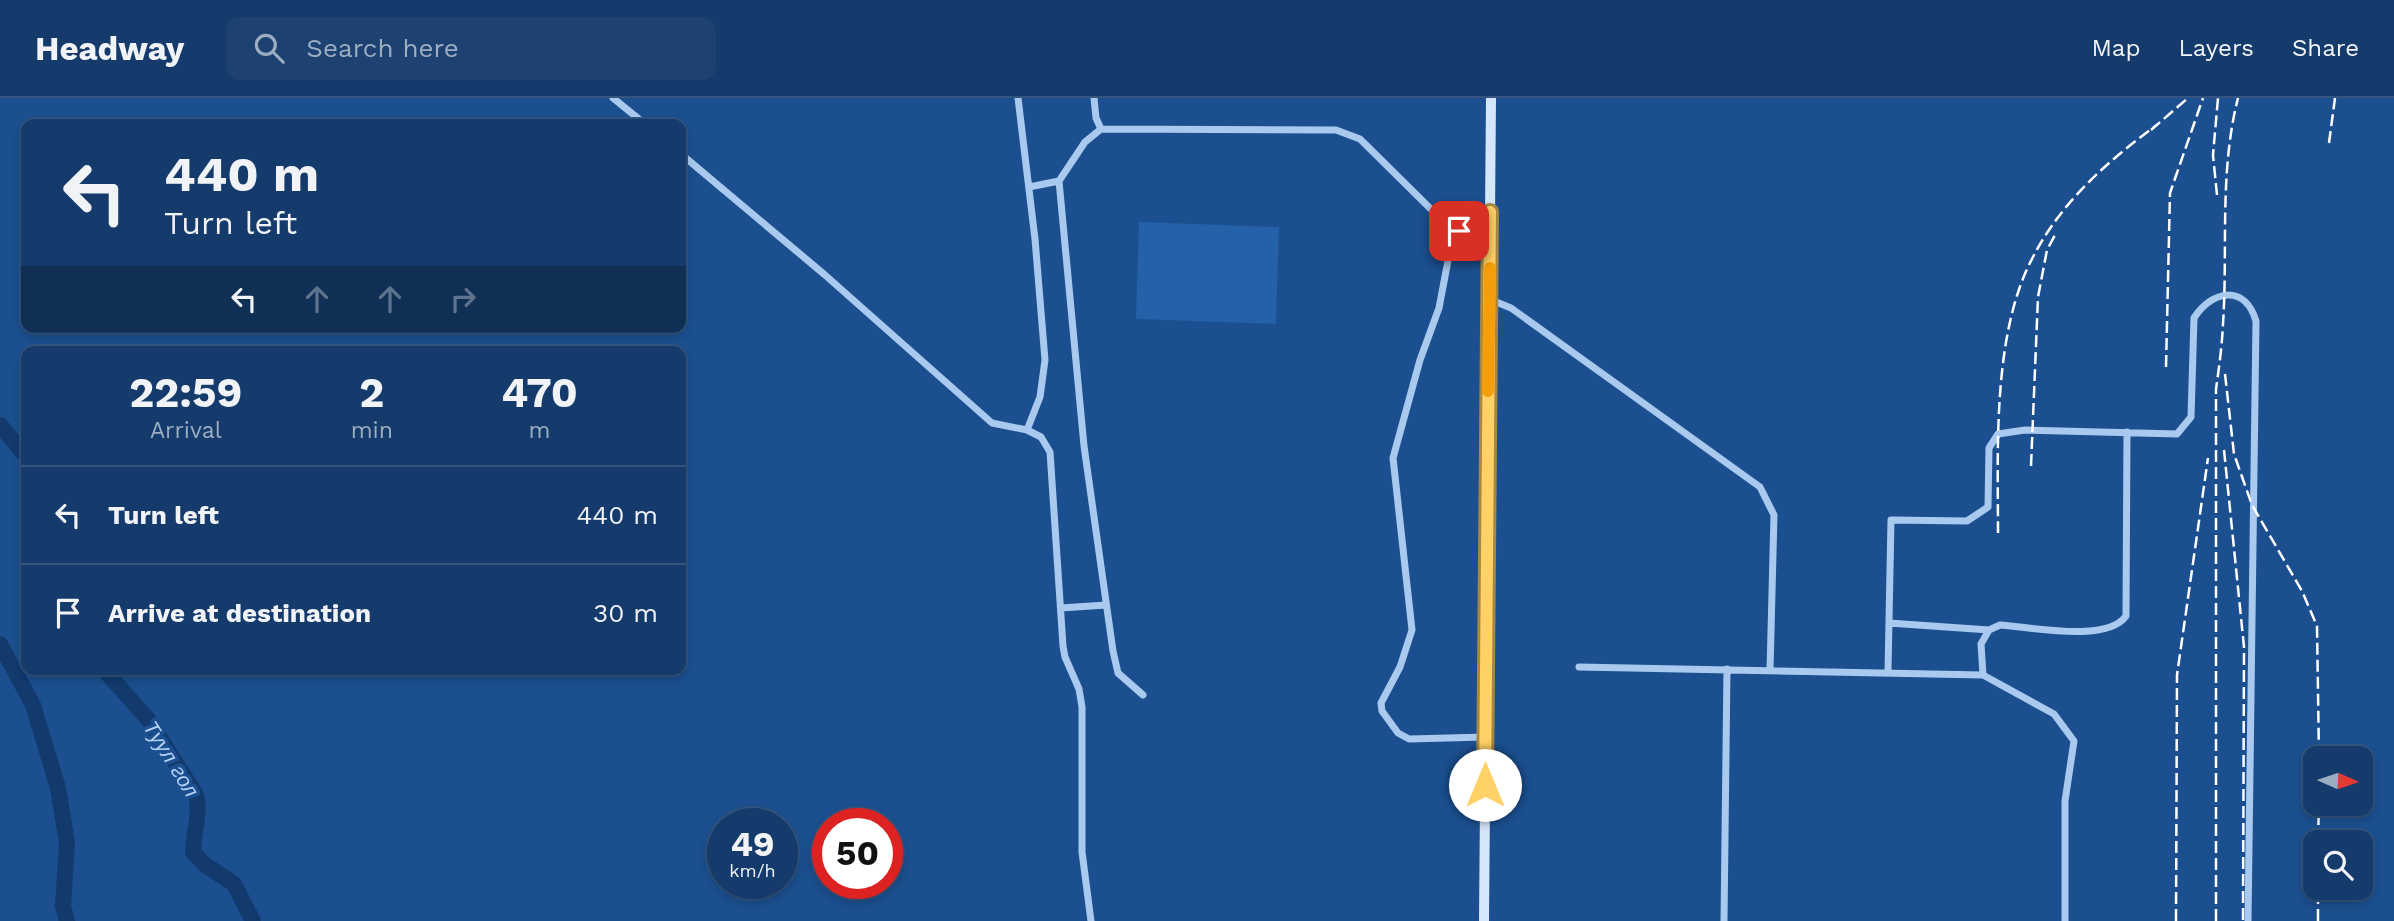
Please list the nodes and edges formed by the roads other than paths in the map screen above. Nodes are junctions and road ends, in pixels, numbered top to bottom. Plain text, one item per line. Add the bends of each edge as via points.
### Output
1 (613, 98) edge
2 (1018, 98) edge
3 (1094, 98) edge
4 (1491, 98) edge
5 (639, 119) edge
6 (1101, 129) junction
7 (686, 158) edge
8 (1059, 181) junction
9 (1029, 187) junction
10 (1490, 212) junction
11 (1454, 229) junction
12 (1489, 299) junction
13 (1027, 430) junction
14 (2127, 432) junction
15 (1106, 605) junction
16 (1061, 608) junction
17 (1889, 624) junction
18 (1989, 630) junction
19 (1579, 667) dead end
20 (1727, 670) junction
21 (1770, 670) junction
22 (1888, 671) junction
23 (1983, 675) junction
24 (1143, 695) dead end
25 (1486, 737) junction
26 (1091, 921) edge
27 (1484, 921) edge
28 (1724, 921) edge
29 (2065, 921) edge
30 (2248, 921) edge

1 - 5 street
2 - 9 street
3 - 6 street
4 - 10 main road
6 - 8 street via 1085,142
6 - 11 street via 1336,130 1360,139
7 - 13 street via 992,424
8 - 9 street
8 - 15 street via 1084,446
9 - 13 street via 1045,360 1040,397
10 - 11 street via 1475,230
10 - 12 main road
11 - 25 street via 1439,307 1393,458 1412,630 1381,710 1398,733 1409,739
12 - 21 street via 1511,309 1760,487 1774,515
12 - 25 main road
13 - 16 street via 1041,437 1050,452
14 - 17 street via 2025,430 1998,434 1989,448 1988,506 1967,521 1891,520
14 - 18 street via 2126,616 2120,625 2097,632 2000,625
14 - 30 street via 2177,434 2191,417 2194,318 2202,306 2224,295 2241,298 2251,306 2256,321
15 - 16 street
15 - 24 street via 1118,673
16 - 26 street via 1065,657 1082,707 1082,852
17 - 18 street
17 - 22 street
18 - 23 street via 1981,644
19 - 20 street
20 - 21 street
20 - 28 street
21 - 22 street
22 - 23 street
23 - 29 street via 2054,714 2074,741 2065,801
25 - 27 main road

